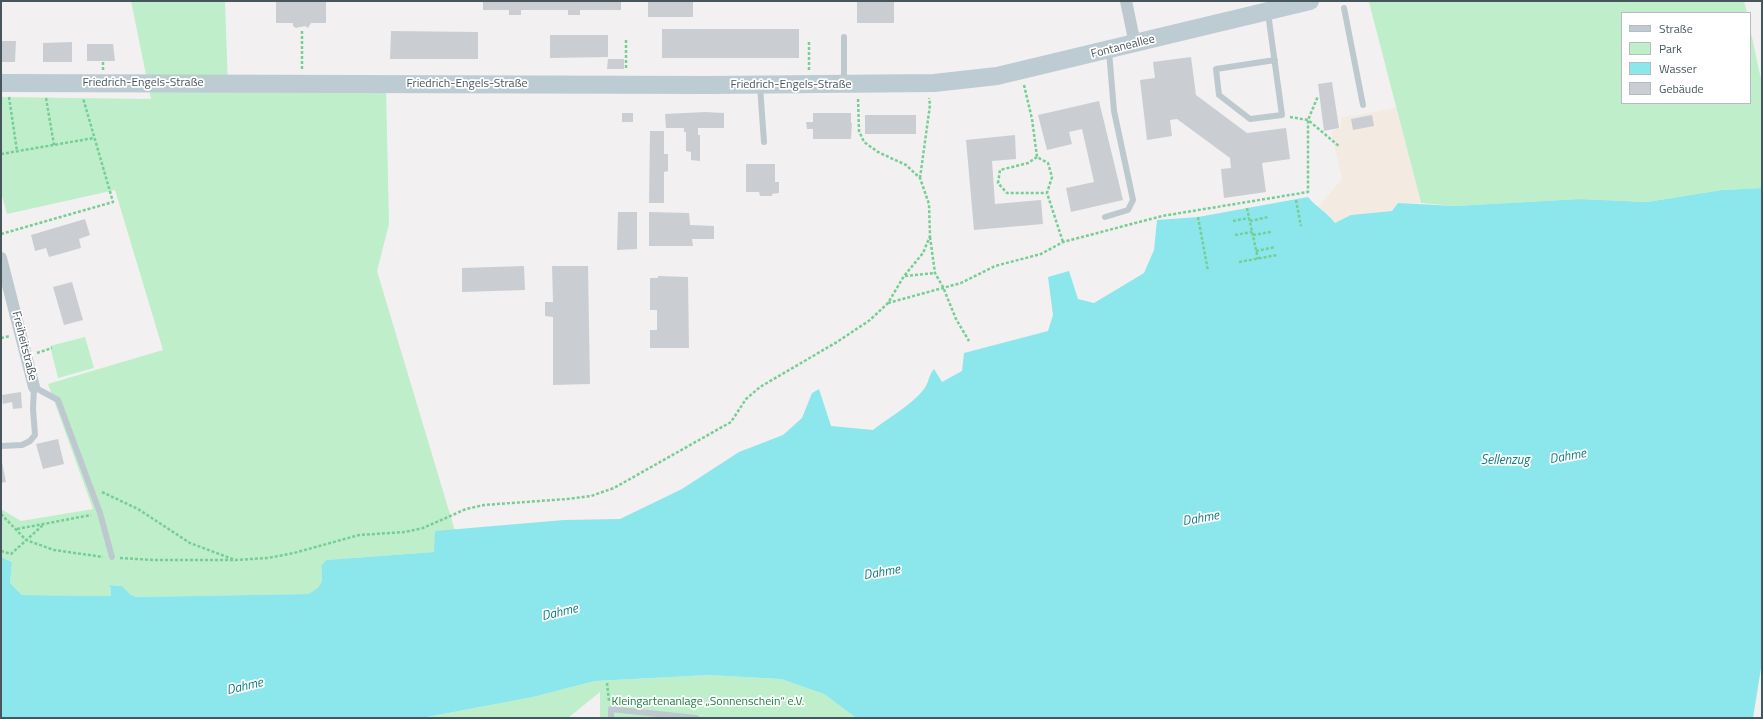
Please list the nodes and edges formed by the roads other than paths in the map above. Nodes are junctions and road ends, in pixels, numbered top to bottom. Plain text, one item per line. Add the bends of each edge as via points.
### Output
1 (1126, 1) edge
2 (1310, 1) edge
3 (1272, 7) edge
4 (1344, 8) dead end
5 (844, 37) dead end
6 (1135, 44) junction
7 (1109, 51) junction
8 (1275, 60) junction
9 (851, 84) junction
10 (760, 85) junction
11 (5, 88) edge
12 (931, 89) joint
13 (1363, 105) dead end
14 (764, 142) dead end
15 (1105, 217) dead end
16 (1, 258) edge
17 (34, 387) junction
18 (1, 446) edge
19 (112, 557) road end
20 (611, 718) edge
21 (696, 718) edge

1 - 6 street
2 - 3 main road, Fontaneallee
3 - 6 main road, Fontaneallee
3 - 8 lane
4 - 13 lane
5 - 9 lane
6 - 7 main road, Fontaneallee
7 - 12 main road, Fontaneallee
7 - 15 lane via 1114,112 1133,200 1128,210
8 - 8 lane via 1282,115 1250,119 1219,95 1216,68
9 - 10 main road, Friedrich-Engels-Straße
9 - 12 main road, Friedrich-Engels-Straße
10 - 11 main road, Friedrich-Engels-Straße via 81,83
10 - 14 lane
16 - 17 street, Freiheitstraße
17 - 18 lane via 35,435 22,445
17 - 19 lane via 58,400 100,513
20 - 21 lane via 610,709

